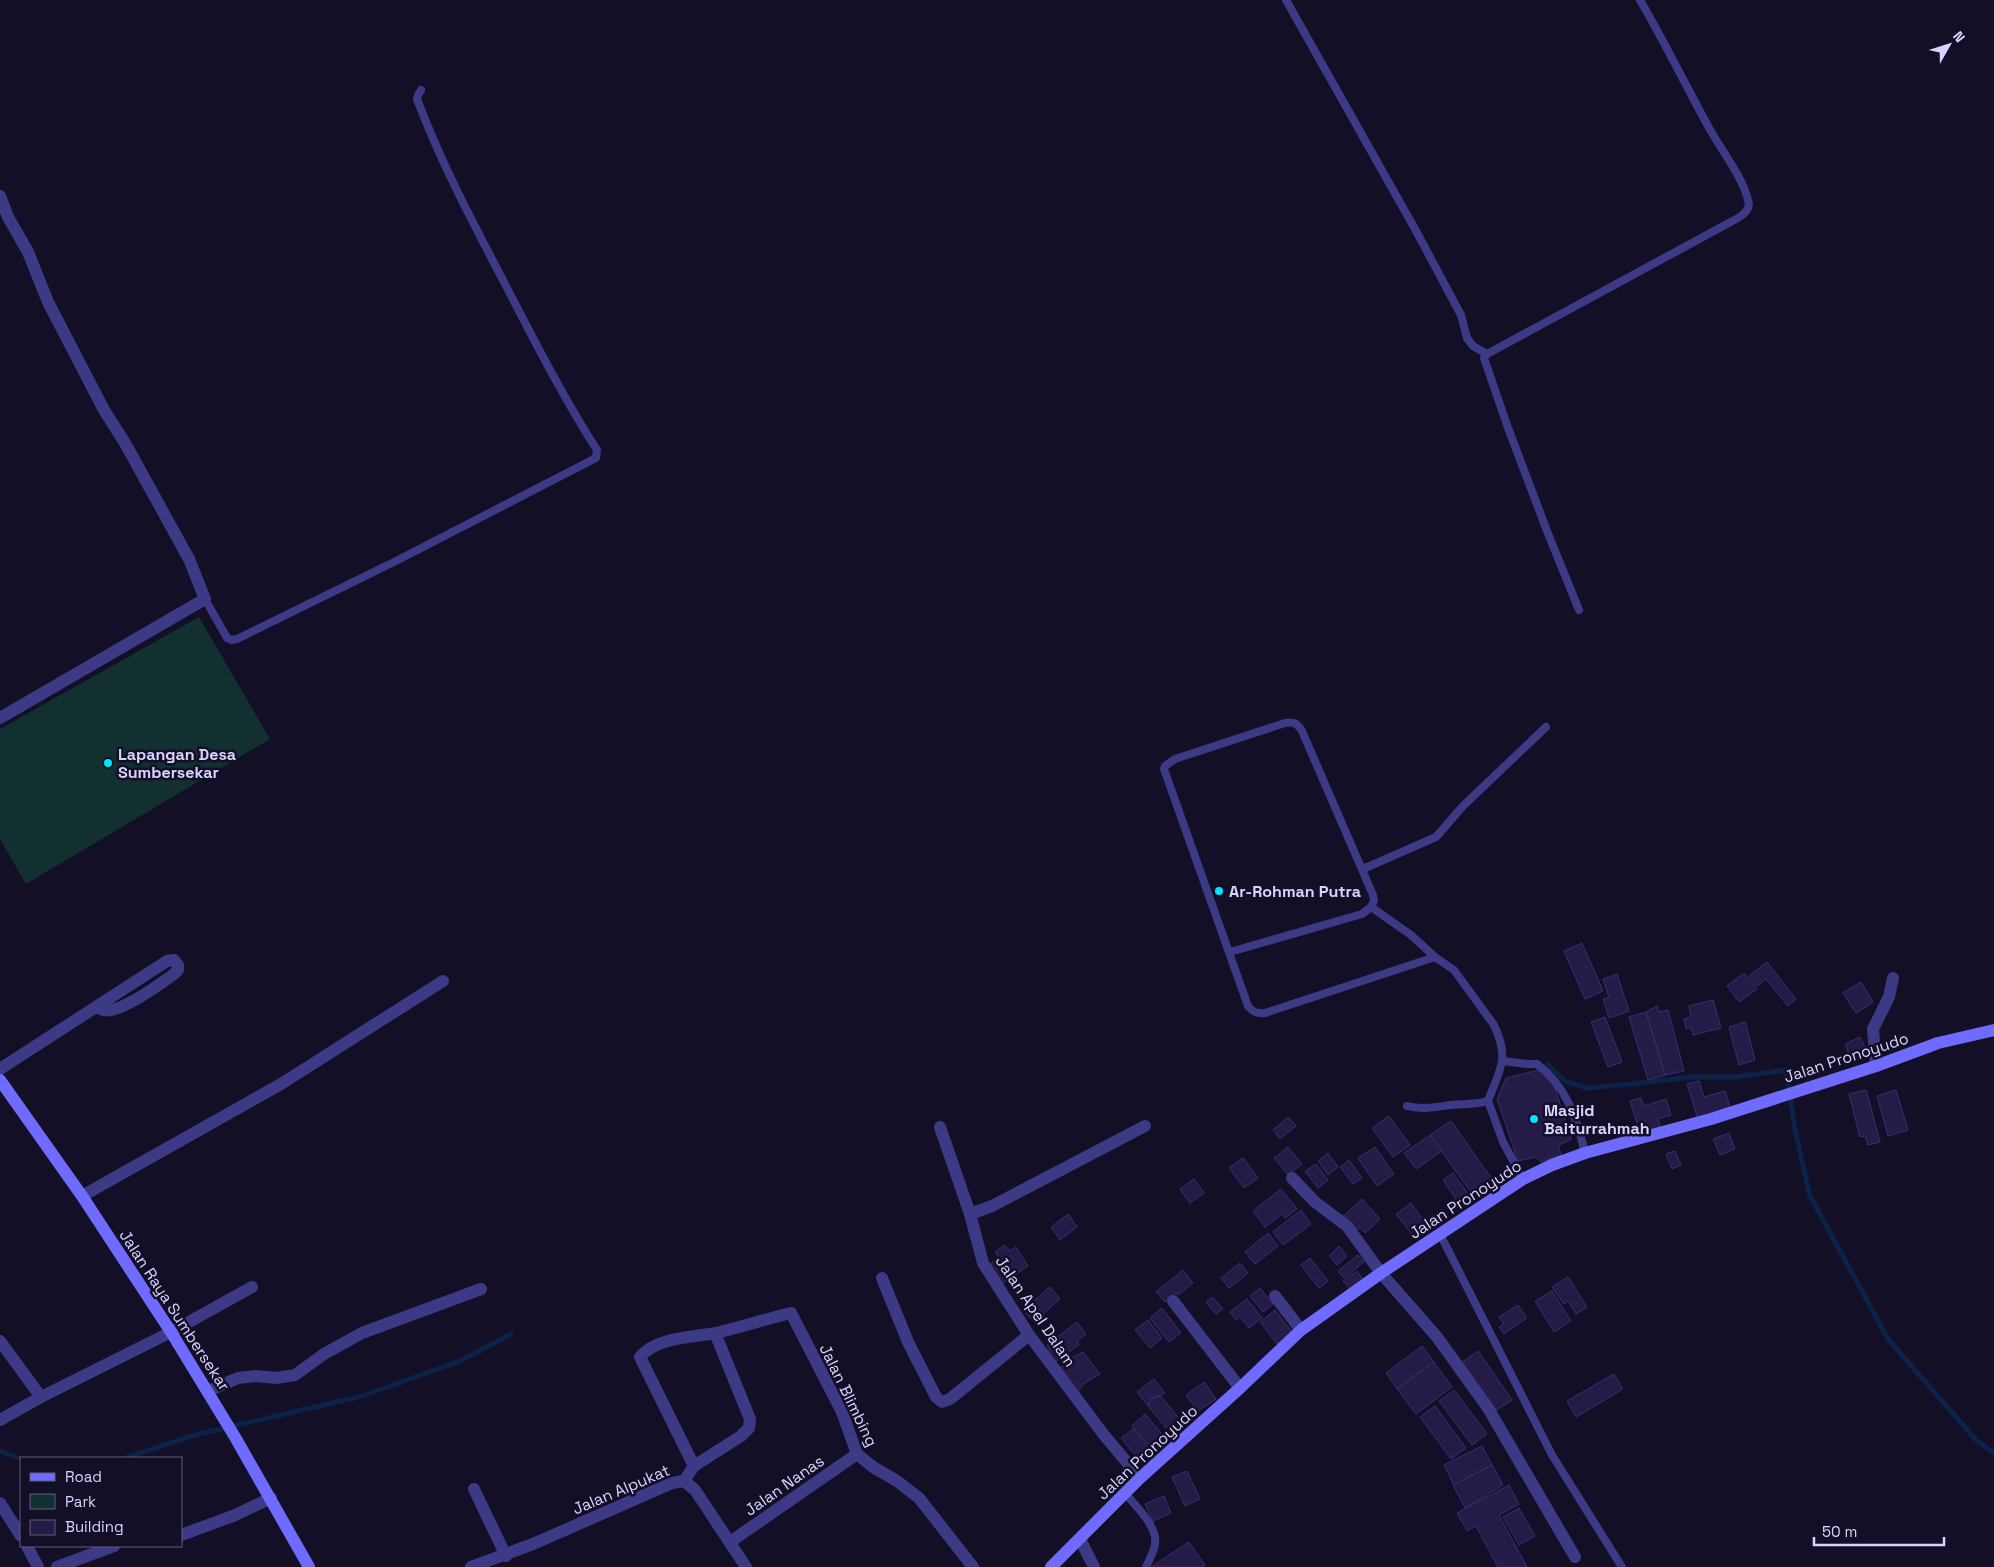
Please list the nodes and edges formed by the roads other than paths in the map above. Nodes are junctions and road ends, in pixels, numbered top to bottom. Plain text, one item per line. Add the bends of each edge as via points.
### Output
1 (1286, 0) edge
2 (1640, 0) edge
3 (422, 90) dead end
4 (0, 196) edge
5 (1487, 354) junction
6 (205, 599) junction
7 (1579, 610) dead end
8 (0, 718) edge
9 (1546, 727) dead end
10 (1363, 869) junction
11 (1371, 907) junction
12 (1230, 952) junction
13 (1435, 958) junction
14 (1894, 978) dead end
15 (443, 981) dead end
16 (96, 1006) junction
17 (1994, 1030) edge
18 (1504, 1061) junction
19 (1876, 1066) junction
20 (0, 1069) edge
21 (0, 1080) edge
22 (1488, 1101) junction
23 (1407, 1106) dead end
24 (1145, 1126) dead end
25 (940, 1127) dead end
26 (1585, 1153) junction
27 (1292, 1178) dead end
28 (1523, 1179) junction
29 (82, 1196) junction
30 (970, 1214) junction
31 (1440, 1234) junction
32 (1381, 1273) junction
33 (882, 1278) dead end
34 (252, 1287) dead end
35 (481, 1289) dead end
36 (1274, 1296) dead end
37 (1172, 1301) dead end
38 (1301, 1330) junction
39 (171, 1332) junction
40 (715, 1333) junction
41 (1029, 1335) junction
42 (0, 1341) edge
43 (1240, 1388) junction
44 (208, 1391) junction
45 (40, 1396) junction
46 (0, 1420) edge
47 (857, 1454) junction
48 (694, 1466) junction
49 (1140, 1478) junction
50 (684, 1481) junction
51 (474, 1490) dead end
52 (1125, 1493) junction
53 (271, 1498) junction
54 (0, 1504) edge
55 (20, 1534) edge
56 (182, 1535) edge
57 (1080, 1539) junction
58 (730, 1542) junction
59 (28, 1547) edge
60 (111, 1547) edge
61 (506, 1556) junction
62 (1575, 1557) dead end
63 (38, 1567) edge
64 (58, 1567) edge
65 (309, 1567) edge
66 (470, 1567) edge
67 (746, 1567) edge
68 (973, 1567) edge
69 (1051, 1567) edge
70 (1094, 1567) edge
71 (1146, 1567) edge
72 (1622, 1567) edge

1 - 5 lane via 1420,238 1461,315 1467,338
2 - 5 lane via 1739,180 1749,201 1746,212
3 - 6 lane via 417,98 439,154 566,402 597,450 596,458 237,639 227,638
4 - 6 street via 48,302 104,410 189,559
5 - 7 lane via 1485,363 1504,416
6 - 8 street
9 - 10 lane via 1463,806 1436,837
10 - 11 lane via 1373,895
10 - 12 lane via 1296,723 1285,723 1168,763 1164,774
11 - 12 lane via 1362,914
11 - 13 lane via 1412,935
12 - 13 lane via 1248,1006 1260,1014
13 - 18 lane via 1454,970 1494,1026
14 - 19 street via 1873,1029
15 - 29 street via 281,1084
16 - 16 street via 167,961 178,963 179,968 174,974 125,1005 110,1011
16 - 20 street
17 - 19 main road, Jalan Pronoyudo via 1938,1043
18 - 22 lane
18 - 26 lane via 1537,1064 1548,1072 1567,1097 1580,1128
19 - 26 main road, Jalan Pronoyudo via 1711,1119
21 - 29 main road, Jalan Raya Sumbersekar
22 - 23 lane via 1430,1108
22 - 28 lane via 1503,1142
24 - 30 street via 992,1206
25 - 30 street, Jalan Apel Dalam
26 - 28 main road, Jalan Pronoyudo
27 - 32 street via 1315,1202 1347,1226
28 - 31 main road, Jalan Pronoyudo
29 - 39 main road, Jalan Raya Sumbersekar
30 - 41 street, Jalan Apel Dalam via 983,1264
31 - 32 main road, Jalan Pronoyudo
31 - 72 lane via 1552,1455
32 - 38 main road, Jalan Pronoyudo
32 - 62 street via 1437,1337 1488,1408
33 - 41 street via 908,1342 936,1398 942,1402 950,1399
34 - 39 street
35 - 44 street via 362,1334 295,1374 276,1378 238,1378
36 - 38 street
37 - 43 street
38 - 43 main road, Jalan Pronoyudo
39 - 44 main road, Jalan Raya Sumbersekar
39 - 45 street
40 - 47 street, Jalan Blimbing via 790,1312 842,1412
40 - 48 street via 750,1419 749,1428
40 - 48 street via 667,1342 649,1349 640,1357
41 - 49 street, Jalan Apel Dalam
42 - 45 street
43 - 49 main road, Jalan Pronoyudo
44 - 53 main road, Jalan Raya Sumbersekar
45 - 46 street
47 - 58 street, Jalan Nanas
47 - 68 street, Jalan Blimbing via 919,1498
48 - 50 street
49 - 52 main road, Jalan Pronoyudo
50 - 58 street, Jalan Alpukat via 696,1490
50 - 61 street, Jalan Alpukat
51 - 61 street
52 - 57 main road, Jalan Pronoyudo
52 - 71 lane via 1155,1536
53 - 56 street
53 - 65 main road, Jalan Raya Sumbersekar
54 - 55 street
57 - 69 main road, Jalan Pronoyudo
57 - 70 street
58 - 67 street, Jalan Alpukat
59 - 63 street
60 - 64 street
61 - 66 street, Jalan Alpukat

